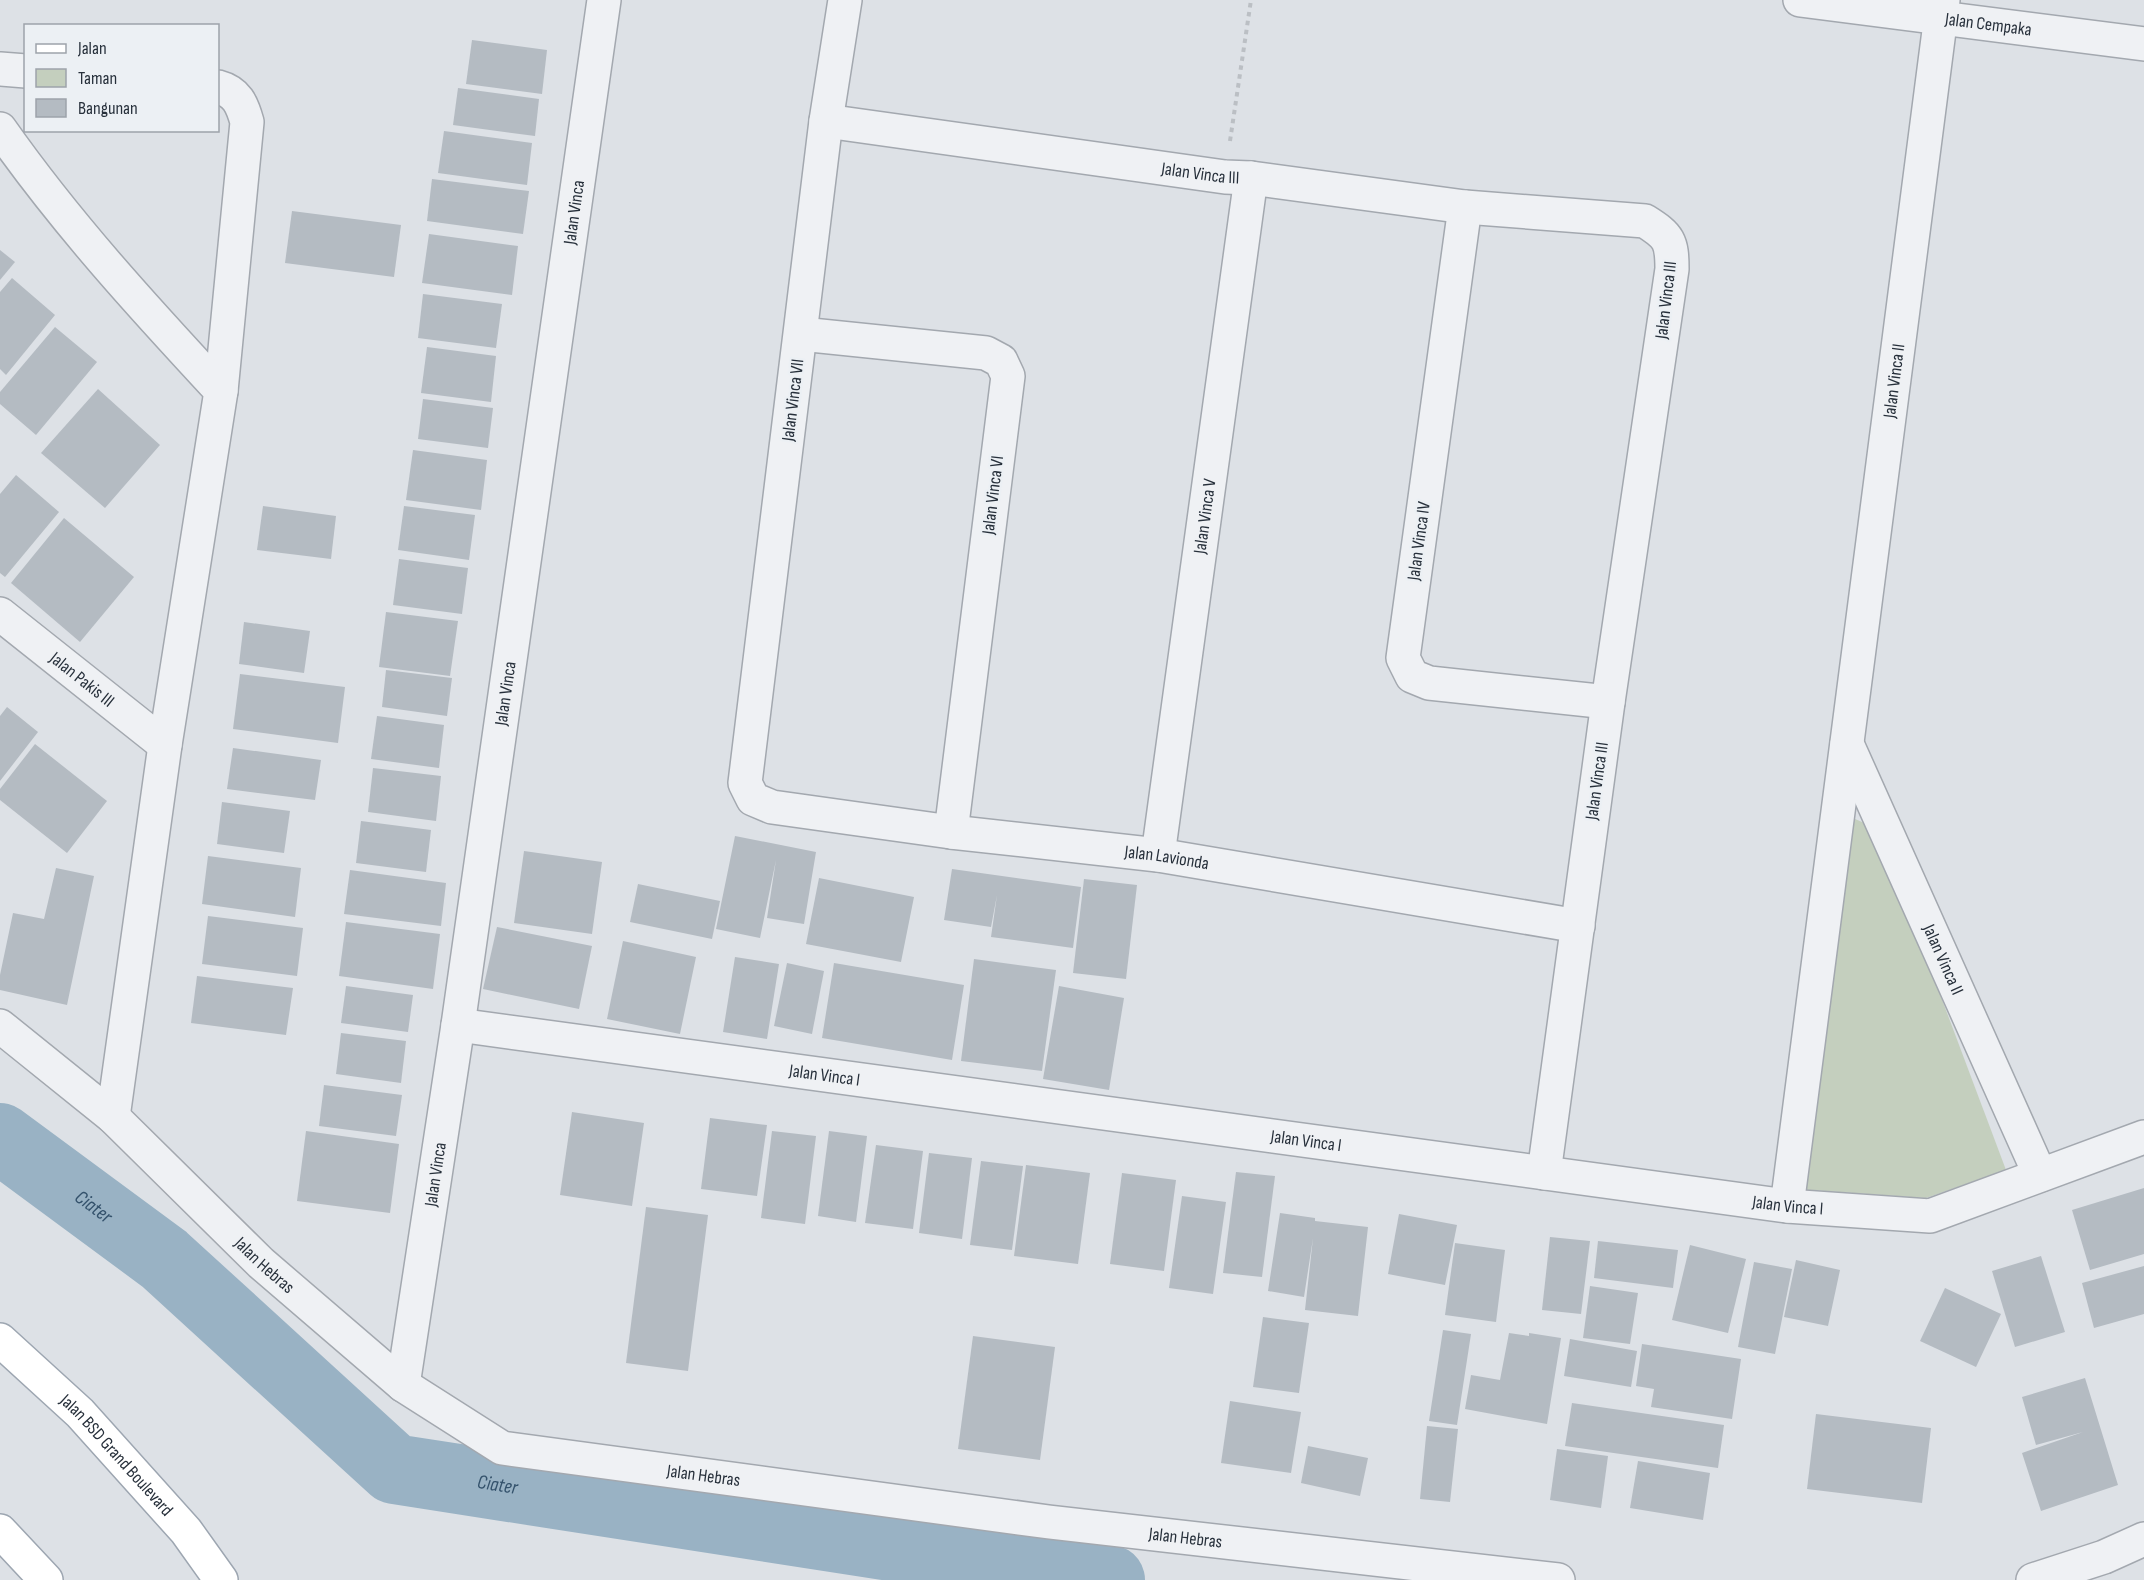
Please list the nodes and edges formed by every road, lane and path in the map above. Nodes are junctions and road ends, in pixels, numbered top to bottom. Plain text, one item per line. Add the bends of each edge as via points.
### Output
1 (604, 0) edge
2 (845, 0) edge
3 (1251, 0) edge
4 (1800, 0) edge
5 (1942, 9) edge
6 (2144, 44) edge
7 (0, 69) edge
8 (24, 71) edge
9 (219, 87) edge
10 (826, 121) junction
11 (0, 129) edge
12 (1238, 178) junction
13 (1465, 207) junction
14 (801, 334) junction
15 (221, 392) junction
16 (0, 614) edge
17 (1608, 702) junction
18 (1846, 744) junction
19 (165, 745) junction
20 (753, 798) joint
21 (951, 832) junction
22 (1158, 855) junction
23 (1578, 926) junction
24 (458, 1025) junction
25 (0, 1026) edge
26 (113, 1117) junction
27 (2144, 1137) edge
28 (1544, 1173) junction
29 (2040, 1175) junction
30 (1787, 1206) junction
31 (0, 1340) edge
32 (403, 1385) junction
33 (0, 1531) edge
34 (2144, 1539) edge
35 (46, 1580) edge
36 (221, 1580) edge
37 (1558, 1580) edge
38 (2032, 1580) edge

1 - 24 street, Jalan Vinca
2 - 10 street, Jalan Vinca VII
3 - 12 path
4 - 5 street, Jalan Cempaka
5 - 6 street, Jalan Cempaka
5 - 18 street, Jalan Vinca II
7 - 8 street
9 - 15 street via 233,93 241,102 247,122
10 - 12 street, Jalan Vinca III
10 - 14 street, Jalan Vinca VII
11 - 15 street via 112,273
12 - 13 street, Jalan Vinca III
12 - 22 street, Jalan Vinca V
13 - 17 street, Jalan Vinca IV via 1403,658 1412,676 1429,683
13 - 17 street, Jalan Vinca III via 1645,221 1662,231 1672,249
14 - 20 street, Jalan Vinca VII via 745,783
14 - 21 street, Jalan Vinca VI via 986,353 1001,361 1008,376
15 - 19 street
16 - 19 street, Jalan Pakis III
17 - 23 street, Jalan Vinca III
18 - 29 street, Jalan Vinca II
18 - 30 street, Jalan Vinca II
19 - 26 street
20 - 21 street, Jalan Lavionda via 772,807
21 - 22 street, Jalan Lavionda
22 - 23 street, Jalan Lavionda
23 - 28 street, Jalan Vinca III
24 - 28 street, Jalan Vinca I
24 - 32 street, Jalan Vinca
25 - 26 street, Jalan Hebras
26 - 32 street, Jalan Hebras via 261,1263
27 - 29 street, Jalan Vinca I
28 - 30 street, Jalan Vinca I
29 - 30 street, Jalan Vinca I via 1930,1216
31 - 36 main road, Jalan BSD Grand Boulevard via 80,1413 186,1531
32 - 37 street, Jalan Hebras via 502,1448 1049,1522
33 - 35 main road
34 - 38 street via 2104,1557

